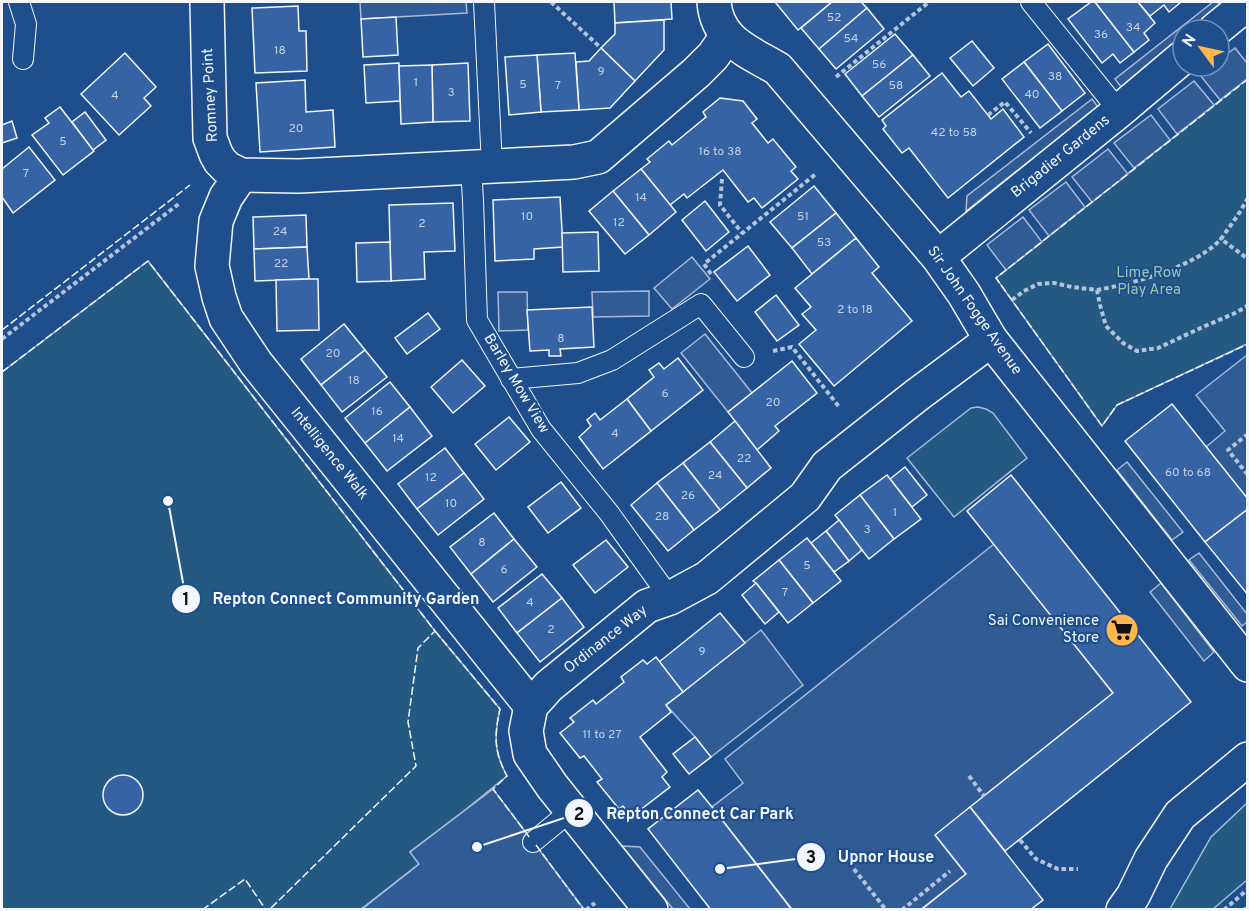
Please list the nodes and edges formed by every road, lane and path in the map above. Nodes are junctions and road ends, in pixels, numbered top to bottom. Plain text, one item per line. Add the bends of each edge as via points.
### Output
1 (19, 2) edge
2 (207, 2) edge
3 (484, 2) edge
4 (550, 2) edge
5 (714, 2) edge
6 (929, 2) edge
7 (1031, 2) edge
8 (1248, 3) edge
9 (1230, 18) edge
10 (727, 36) junction
11 (601, 48) dead end
12 (23, 59) dead end
13 (1171, 67) edge
14 (831, 81) dead end
15 (1119, 111) junction
16 (988, 115) dead end
17 (1035, 139) dead end
18 (481, 167) junction
19 (820, 171) dead end
20 (241, 175) junction
21 (722, 179) dead end
22 (185, 198) dead end
23 (1248, 198) edge
24 (742, 233) junction
25 (1221, 239) junction
26 (938, 257) junction
27 (1248, 259) edge
28 (1097, 290) junction
29 (702, 304) junction
30 (1248, 304) edge
31 (1005, 307) dead end
32 (2, 339) edge
33 (991, 340) junction
34 (744, 357) joint
35 (511, 379) junction
36 (842, 411) dead end
37 (1248, 434) edge
38 (1248, 475) edge
39 (670, 598) junction
40 (1248, 664) edge
41 (531, 706) junction
42 (1248, 759) edge
43 (969, 777) dead end
44 (984, 796) dead end
45 (572, 810) junction
46 (1020, 840) dead end
47 (533, 842) dead end
48 (854, 869) dead end
49 (1078, 869) dead end
50 (950, 871) dead end
51 (1248, 890) edge
52 (651, 909) edge
53 (886, 909) edge
54 (902, 909) edge
55 (1123, 909) edge
56 (1224, 909) edge

1 - 12 lane via 26,24
2 - 20 street, Romney Point via 210,138 220,161
3 - 18 lane, Barley Mow View
4 - 11 path
5 - 10 street via 718,23
6 - 14 path
7 - 15 lane
8 - 9 street
10 - 18 street via 696,73 598,157
10 - 26 street, Sir John Fogge Avenue via 778,69
13 - 15 street, Brigadier Gardens
15 - 26 street, Brigadier Gardens
16 - 17 path via 1005,102
18 - 20 street
18 - 35 lane, Barley Mow View via 477,320
19 - 24 path
20 - 41 street, Intelligence Walk via 216,221 212,266 226,318 263,372
21 - 24 path via 720,205
22 - 32 path
23 - 25 path
24 - 29 path via 704,264 719,285
25 - 27 path
25 - 28 path via 1203,254 1172,268
26 - 33 street, Sir John Fogge Avenue
28 - 30 path via 1106,326 1137,351 1158,348
28 - 31 path via 1038,284
29 - 34 lane
29 - 35 lane via 612,360 578,373
33 - 39 street, Ordinance Way via 827,466 805,497 707,579
33 - 40 street, Sir John Fogge Avenue
34 - 36 path via 792,346
35 - 39 lane, Barley Mow View via 541,429 609,513
37 - 38 path via 1228,450
39 - 41 street, Ordinance Way via 647,606 549,686
41 - 45 street via 526,731 530,754
42 - 55 street via 1180,815
43 - 44 path
45 - 47 lane
45 - 52 street
46 - 49 path via 1036,859 1058,868
48 - 53 path
50 - 54 path
51 - 56 path

